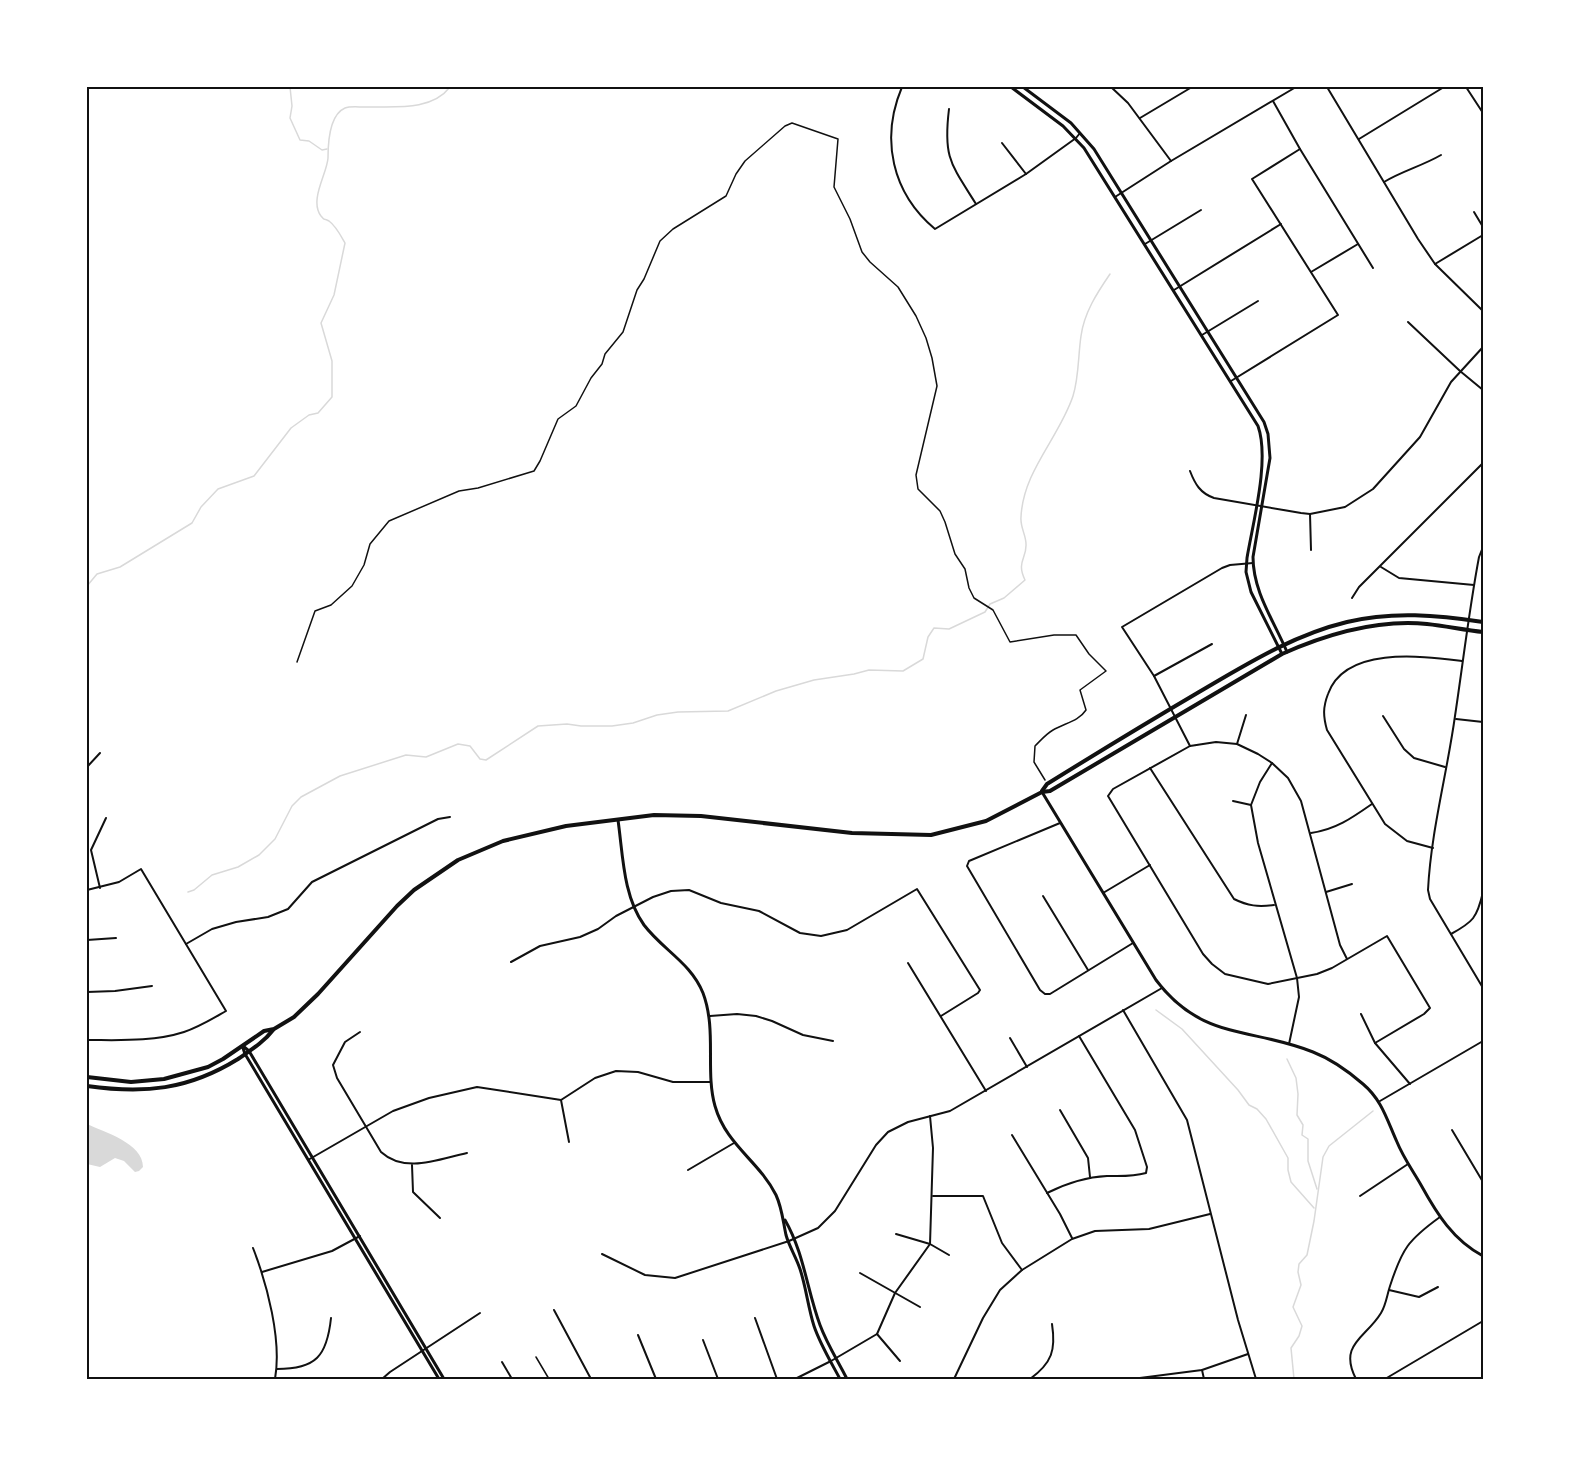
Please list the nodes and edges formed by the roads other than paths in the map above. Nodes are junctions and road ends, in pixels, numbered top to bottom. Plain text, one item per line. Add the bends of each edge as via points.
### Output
1 (902, 87) edge
2 (1011, 87) edge
3 (1023, 87) edge
4 (1111, 87) edge
5 (1192, 87) edge
6 (1296, 87) edge
7 (1327, 87) edge
8 (1444, 87) edge
9 (1466, 87) edge
10 (1273, 101) junction
11 (949, 109) dead end
12 (1483, 112) edge
13 (1140, 118) junction
14 (1080, 133) junction
15 (1076, 138) junction
16 (1358, 139) junction
17 (1002, 144) dead end
18 (1300, 149) junction
19 (1440, 155) dead end
20 (1171, 161) junction
21 (1026, 174) junction
22 (1384, 182) junction
23 (1121, 193) junction
24 (1116, 197) junction
25 (976, 204) junction
26 (1201, 210) dead end
27 (1474, 212) dead end
28 (1281, 224) junction
29 (1483, 227) edge
30 (1483, 235) edge
31 (1150, 240) junction
32 (1145, 244) junction
33 (1358, 244) junction
34 (1435, 264) junction
35 (1373, 268) dead end
36 (1311, 272) junction
37 (1180, 286) junction
38 (1174, 290) junction
39 (1258, 301) dead end
40 (1483, 311) edge
41 (1408, 322) dead end
42 (1208, 331) junction
43 (1202, 335) junction
44 (1483, 347) edge
45 (1460, 371) junction
46 (1236, 377) junction
47 (1231, 381) junction
48 (1483, 390) edge
49 (1483, 463) edge
50 (1190, 471) dead end
51 (1255, 506) junction
52 (1262, 508) junction
53 (1310, 514) junction
54 (1483, 547) edge
55 (1311, 550) dead end
56 (1247, 563) junction
57 (1253, 563) junction
58 (1381, 567) junction
59 (1474, 585) junction
60 (1352, 598) dead end
61 (1468, 620) junction
62 (1483, 622) edge
63 (1466, 630) junction
64 (1483, 632) edge
65 (1212, 644) dead end
66 (1283, 644) junction
67 (1278, 646) junction
68 (1285, 653) junction
69 (1462, 661) junction
70 (297, 662) dead end
71 (1154, 676) junction
72 (1172, 708) junction
73 (1176, 716) junction
74 (1246, 716) dead end
75 (1383, 716) dead end
76 (1455, 719) junction
77 (1483, 722) edge
78 (1237, 744) junction
79 (1190, 746) junction
80 (100, 753) dead end
81 (1272, 763) junction
82 (87, 767) edge
83 (1445, 767) junction
84 (1150, 768) junction
85 (1045, 780) dead end
86 (1041, 792) junction
87 (1233, 801) dead end
88 (1372, 804) junction
89 (1251, 805) junction
90 (450, 817) dead end
91 (106, 818) dead end
92 (618, 820) junction
93 (1060, 822) junction
94 (1311, 833) junction
95 (1433, 848) junction
96 (1150, 865) junction
97 (1352, 885) dead end
98 (100, 888) junction
99 (87, 890) edge
100 (1326, 892) junction
101 (1483, 892) edge
102 (1103, 893) junction
103 (1043, 896) dead end
104 (1274, 905) junction
105 (634, 908) junction
106 (1451, 934) junction
107 (116, 938) dead end
108 (87, 940) edge
109 (1133, 943) junction
110 (186, 944) junction
111 (1347, 958) junction
112 (511, 963) dead end
113 (908, 963) dead end
114 (1088, 970) junction
115 (1297, 978) junction
116 (1483, 978) edge
117 (1479, 980) junction
118 (152, 986) dead end
119 (1162, 988) junction
120 (1483, 988) edge
121 (87, 992) edge
122 (1123, 1010) junction
123 (1361, 1014) dead end
124 (710, 1016) junction
125 (941, 1016) junction
126 (273, 1029) junction
127 (360, 1032) dead end
128 (1080, 1036) junction
129 (1010, 1038) dead end
130 (87, 1040) edge
131 (833, 1041) dead end
132 (1483, 1041) edge
133 (1375, 1043) junction
134 (1289, 1044) junction
135 (243, 1046) junction
136 (249, 1051) junction
137 (245, 1054) junction
138 (1027, 1067) junction
139 (87, 1077) edge
140 (712, 1082) junction
141 (1410, 1084) junction
142 (87, 1086) edge
143 (986, 1091) junction
144 (561, 1100) junction
145 (1380, 1101) junction
146 (1060, 1110) dead end
147 (930, 1116) junction
148 (366, 1126) junction
149 (1452, 1130) dead end
150 (1012, 1135) dead end
151 (569, 1142) dead end
152 (734, 1143) junction
153 (467, 1153) dead end
154 (313, 1158) junction
155 (308, 1160) junction
156 (412, 1164) junction
157 (1408, 1164) junction
158 (688, 1170) dead end
159 (1090, 1177) junction
160 (1483, 1182) edge
161 (1047, 1193) junction
162 (933, 1196) junction
163 (1360, 1196) dead end
164 (1210, 1214) junction
165 (1440, 1217) junction
166 (440, 1218) dead end
167 (784, 1219) junction
168 (896, 1234) dead end
169 (360, 1236) junction
170 (355, 1239) junction
171 (794, 1239) junction
172 (1072, 1239) junction
173 (789, 1241) junction
174 (930, 1244) junction
175 (252, 1248) dead end
176 (602, 1254) dead end
177 (949, 1255) dead end
178 (1483, 1256) edge
179 (1022, 1270) junction
180 (262, 1272) junction
181 (860, 1273) dead end
182 (1438, 1287) dead end
183 (1389, 1290) junction
184 (895, 1293) junction
185 (920, 1307) dead end
186 (554, 1310) dead end
187 (480, 1313) dead end
188 (331, 1318) dead end
189 (755, 1318) dead end
190 (1483, 1321) edge
191 (1052, 1324) dead end
192 (877, 1334) junction
193 (638, 1335) dead end
194 (703, 1340) dead end
195 (426, 1348) junction
196 (422, 1351) junction
197 (1248, 1354) junction
198 (536, 1357) dead end
199 (836, 1358) junction
200 (831, 1361) junction
201 (900, 1361) dead end
202 (502, 1362) dead end
203 (277, 1369) junction
204 (1202, 1370) junction
205 (275, 1379) edge
206 (382, 1379) edge
207 (439, 1379) edge
208 (444, 1379) edge
209 (512, 1379) edge
210 (549, 1379) edge
211 (591, 1379) edge
212 (656, 1379) edge
213 (718, 1379) edge
214 (777, 1379) edge
215 (795, 1379) edge
216 (840, 1379) edge
217 (847, 1379) edge
218 (954, 1379) edge
219 (1030, 1379) edge
220 (1132, 1379) edge
221 (1204, 1379) edge
222 (1256, 1379) edge
223 (1356, 1379) edge
224 (1385, 1379) edge

1 - 25 street via 891,122 890,144 898,179 910,202 935,229
2 - 15 street
3 - 14 street
4 - 13 street
5 - 13 street
6 - 10 street
7 - 16 street
8 - 16 street
9 - 12 street
10 - 18 street
10 - 20 street
11 - 25 street via 949,158
13 - 20 street
14 - 15 street
14 - 23 street
15 - 21 street
15 - 24 street
16 - 22 street
17 - 21 street
18 - 28 street via 1252,178
18 - 33 street
19 - 22 street
20 - 23 street
21 - 25 street
22 - 34 street
23 - 24 street
23 - 31 street
24 - 32 street
26 - 31 street
27 - 29 street
28 - 36 street
28 - 37 street
30 - 34 street
31 - 32 street
31 - 37 street
32 - 38 street
33 - 35 street
33 - 36 street
34 - 40 street
36 - 46 street via 1338,315
37 - 38 street
37 - 42 street
38 - 43 street
39 - 42 street
41 - 45 street
42 - 43 street
42 - 46 street
43 - 47 street
44 - 45 street
45 - 48 street
45 - 53 street via 1420,437 1373,489 1346,507
46 - 47 street
46 - 52 street via 1268,434 1270,458
47 - 51 street via 1261,436 1263,459
49 - 58 street
50 - 51 street via 1206,496
51 - 52 street
51 - 56 street
52 - 53 street
52 - 57 street
53 - 55 street
54 - 59 street
56 - 57 street
56 - 67 street via 1251,592
56 - 71 street via 1222,568 1122,627
57 - 66 street via 1258,589
58 - 59 street via 1399,578
58 - 60 street
59 - 61 street
61 - 62 main road
61 - 63 street
61 - 66 main road via 1435,615 1378,618 1341,624
63 - 64 main road
63 - 68 main road via 1427,624 1378,625 1321,638
63 - 69 street
65 - 71 street
66 - 67 main road
66 - 68 street
67 - 68 street
67 - 72 main road
68 - 73 main road
69 - 76 street
69 - 88 street via 1403,657 1366,661 1346,668 1332,683 1324,705 1327,730
70 - 85 lane via 315,611 331,605 352,586 370,544 389,521 459,491 534,471 558,419 576,406 622,332 660,240 726,196 745,161 792,123 838,139 834,187 862,252 898,287 926,338 937,386 916,475 918,486 940,511 974,598 993,610 1010,642 1076,635 1106,671 1080,690 1086,710 1082,716 1044,736 1035,746 1034,762
71 - 72 street
72 - 73 street
72 - 86 main road via 1047,784
73 - 79 street
73 - 86 main road
74 - 78 street
75 - 83 street via 1414,759
76 - 77 street
76 - 83 street
78 - 79 street
78 - 81 street
79 - 84 street
80 - 82 street
81 - 89 street
81 - 94 street via 1295,788
83 - 95 street
84 - 96 street via 1113,789 1108,796
84 - 104 street via 1233,899 1257,907
86 - 92 main road via 986,821 931,834 852,833 701,816 654,815
86 - 93 street
87 - 89 street
88 - 94 street via 1342,825
88 - 95 street via 1394,833
89 - 104 street
90 - 110 street via 438,819 312,882 288,909 212,929
91 - 98 street via 91,850
92 - 105 street
92 - 126 main road via 531,834 458,860 414,890 318,994 294,1017
93 - 102 street
93 - 114 street via 969,861 967,866 1040,990 1050,994
94 - 100 street
95 - 106 street via 1428,890
96 - 102 street
96 - 115 street via 1203,954 1218,969 1268,984
97 - 100 street
98 - 99 street
98 - 110 street via 141,869
100 - 111 street
101 - 106 street via 1470,923
102 - 109 street
103 - 114 street
104 - 115 street
105 - 112 street via 598,929 540,946
105 - 124 street via 648,929 691,971
105 - 125 street via 662,893 689,890 721,903 762,912 802,934 824,936 850,928 917,890 980,992
106 - 117 street
107 - 108 street
109 - 114 street
109 - 119 street
110 - 130 street via 226,1011 183,1032 133,1041
111 - 115 street via 1317,974
111 - 133 street via 1387,936 1430,1008
113 - 125 street
115 - 134 street via 1299,997
116 - 117 street
117 - 120 street
118 - 121 street
119 - 122 street
119 - 134 street via 1204,1022
122 - 128 street
122 - 164 street via 1187,1120
123 - 133 street
124 - 131 street via 756,1016 806,1036
124 - 140 street
125 - 143 street
126 - 135 main road
126 - 136 main road via 266,1040
127 - 148 street via 345,1042 333,1065
128 - 138 street
128 - 159 street via 1135,1130 1147,1167 1146,1173 1134,1177
129 - 138 street
132 - 141 street
133 - 141 street
134 - 145 street via 1314,1052 1349,1072
135 - 136 street
135 - 137 street
135 - 139 main road via 208,1066 164,1079 131,1082
136 - 137 main road
136 - 154 street
137 - 142 main road via 209,1075 164,1088 128,1091
137 - 155 street
138 - 143 street
140 - 144 street via 673,1082 622,1071 596,1078
140 - 152 street via 714,1104
141 - 145 street
143 - 147 street via 950,1111
144 - 148 street via 477,1087 402,1107
144 - 151 street
145 - 157 street
146 - 159 street via 1088,1158
147 - 162 street
147 - 171 street via 888,1132 835,1211 818,1228
148 - 154 street
148 - 156 street via 390,1160
149 - 160 street
150 - 161 street
152 - 158 street
152 - 167 street via 767,1179
153 - 156 street
154 - 155 street
154 - 169 street
155 - 170 street
156 - 166 street via 413,1192
157 - 163 street
157 - 165 street
159 - 161 street
161 - 172 street
162 - 174 street
162 - 179 street via 983,1196 1002,1243
164 - 172 street via 1149,1229 1095,1231
164 - 197 street
165 - 178 street via 1456,1237
165 - 183 street via 1404,1248
167 - 171 street
167 - 173 street
168 - 174 street
169 - 170 street
169 - 195 street
170 - 180 street via 332,1251
170 - 196 street
171 - 173 street
171 - 199 street via 820,1324
172 - 179 street
173 - 176 street via 675,1278 645,1275
173 - 200 street via 814,1326
174 - 177 street
174 - 184 street
175 - 180 street
179 - 218 street via 1000,1290 982,1318
180 - 203 street
181 - 184 street
182 - 183 street via 1419,1297
183 - 223 street via 1382,1312 1354,1344 1349,1360
184 - 185 street
184 - 192 street
186 - 211 street
187 - 195 street
188 - 203 street via 328,1342 317,1358 300,1367
189 - 214 street
190 - 224 street
191 - 219 street via 1053,1352
192 - 199 street
192 - 201 street
193 - 212 street
194 - 213 street
195 - 196 street
195 - 208 street
196 - 206 street
196 - 207 street
197 - 204 street
197 - 222 street
198 - 210 lane
199 - 200 street
199 - 217 street
200 - 215 street
200 - 216 street
202 - 209 street
203 - 205 street
204 - 220 street
204 - 221 street

